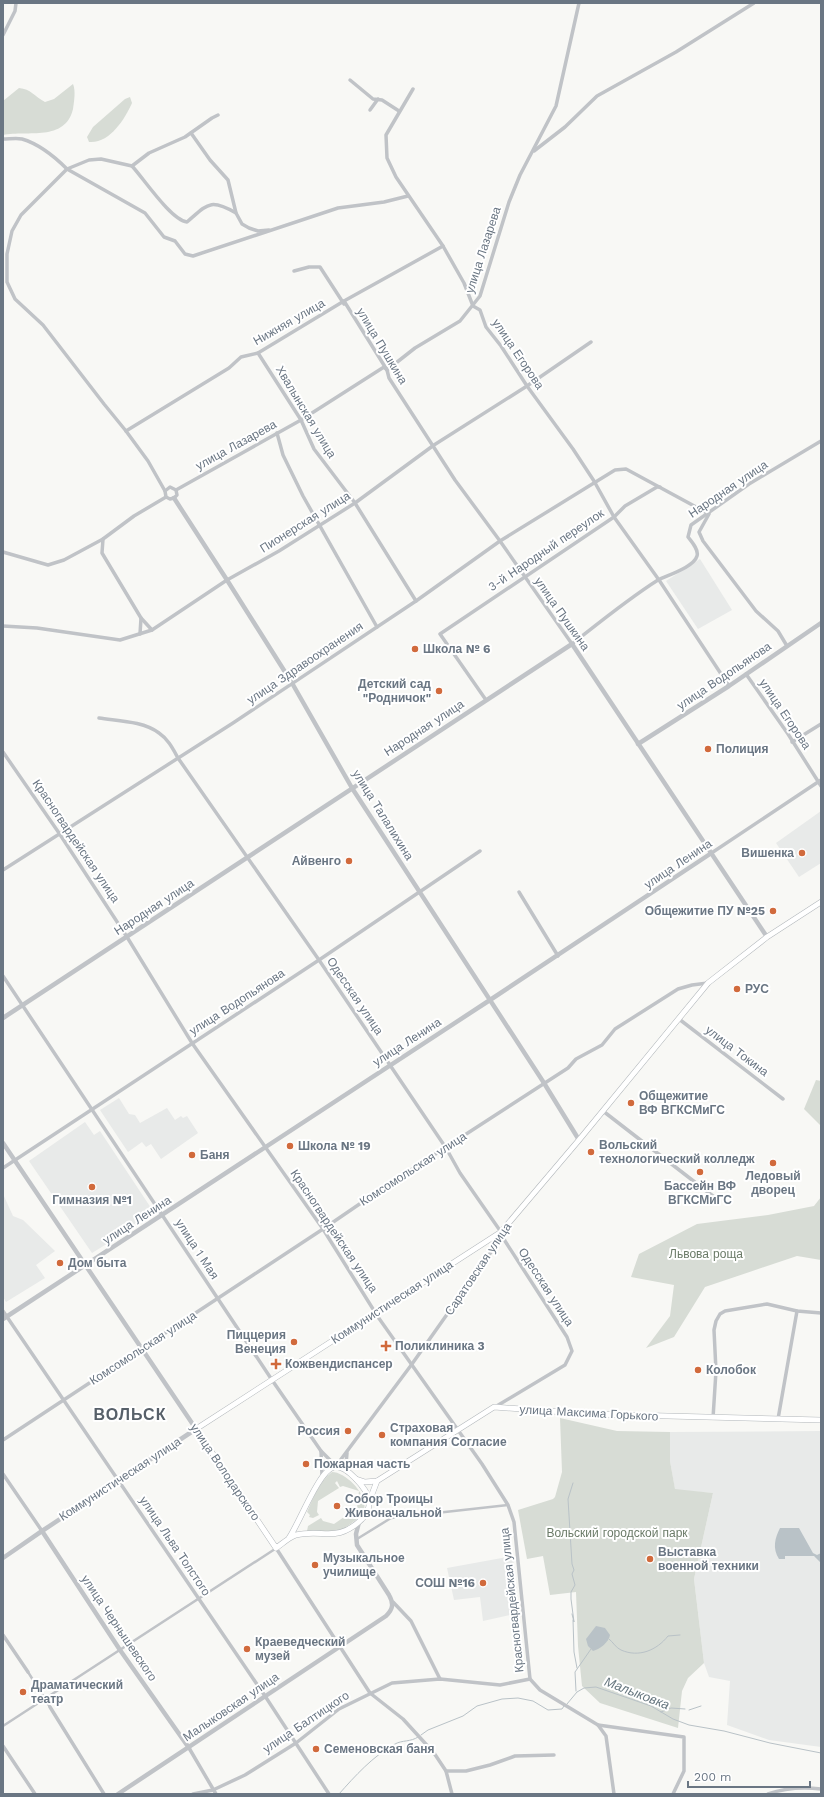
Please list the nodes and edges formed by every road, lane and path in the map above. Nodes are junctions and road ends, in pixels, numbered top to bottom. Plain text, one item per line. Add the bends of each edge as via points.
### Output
1 (16, 3) edge
2 (579, 3) edge
3 (754, 3) edge
4 (3, 35) edge
5 (350, 80) dead end
6 (413, 89) dead end
7 (378, 99) junction
8 (370, 110) dead end
9 (399, 111) junction
10 (218, 115) dead end
11 (191, 133) junction
12 (3, 139) edge
13 (532, 153) junction
14 (132, 166) junction
15 (67, 169) junction
16 (408, 196) junction
17 (236, 213) junction
18 (276, 230) junction
19 (443, 246) junction
20 (294, 271) dead end
21 (344, 302) junction
22 (474, 306) junction
23 (591, 342) dead end
24 (258, 353) junction
25 (386, 368) junction
26 (527, 386) junction
27 (301, 420) junction
28 (126, 431) junction
29 (277, 433) junction
30 (821, 441) edge
31 (434, 445) junction
32 (594, 481) junction
33 (663, 488) junction
34 (176, 490) junction
35 (165, 492) junction
36 (166, 497) junction
37 (174, 498) junction
38 (355, 503) junction
39 (709, 514) junction
40 (614, 517) junction
41 (319, 527) junction
42 (103, 539) junction
43 (500, 541) junction
44 (3, 552) edge
45 (524, 576) junction
46 (228, 580) junction
47 (659, 580) junction
48 (416, 601) junction
49 (141, 618) junction
50 (821, 623) edge
51 (3, 626) edge
52 (377, 627) junction
53 (152, 630) junction
54 (140, 634) junction
55 (572, 644) junction
56 (787, 646) junction
57 (746, 674) junction
58 (292, 683) junction
59 (729, 686) junction
60 (486, 700) junction
61 (99, 718) dead end
62 (821, 724) edge
63 (792, 742) junction
64 (638, 744) junction
65 (3, 752) edge
66 (178, 758) junction
67 (820, 782) edge
68 (352, 788) junction
69 (59, 833) junction
70 (480, 851) dead end
71 (710, 854) junction
72 (247, 857) junction
73 (3, 870) edge
74 (419, 892) junction
75 (519, 892) dead end
76 (821, 902) edge
77 (127, 937) junction
78 (767, 937) junction
79 (558, 956) junction
80 (319, 960) junction
81 (3, 976) edge
82 (708, 983) junction
83 (490, 1000) junction
84 (22, 1005) junction
85 (3, 1018) edge
86 (679, 1019) junction
87 (192, 1043) junction
88 (390, 1065) junction
89 (544, 1083) junction
90 (783, 1099) dead end
91 (91, 1110) junction
92 (603, 1111) junction
93 (579, 1140) junction
94 (3, 1143) edge
95 (265, 1148) junction
96 (446, 1148) junction
97 (15, 1160) junction
98 (3, 1168) edge
99 (718, 1200) dead end
100 (163, 1215) junction
101 (323, 1229) junction
102 (501, 1232) junction
103 (86, 1266) junction
104 (218, 1299) junction
105 (3, 1311) edge
106 (797, 1311) junction
107 (375, 1312) junction
108 (821, 1312) edge
109 (5, 1317) edge
110 (142, 1349) junction
111 (412, 1364) junction
112 (272, 1380) junction
113 (63, 1399) junction
114 (494, 1407) junction
115 (712, 1418) junction
116 (778, 1419) junction
117 (821, 1420) edge
118 (196, 1429) junction
119 (459, 1430) junction
120 (3, 1440) edge
121 (321, 1451) junction
122 (347, 1453) junction
123 (336, 1466) junction
124 (347, 1470) junction
125 (3, 1474) edge
126 (322, 1475) junction
127 (356, 1479) junction
128 (119, 1480) junction
129 (377, 1481) junction
130 (369, 1502) junction
131 (508, 1505) junction
132 (359, 1522) junction
133 (298, 1523) junction
134 (42, 1531) junction
135 (304, 1534) junction
136 (289, 1538) junction
137 (356, 1540) junction
138 (276, 1548) junction
139 (3, 1558) edge
140 (198, 1598) junction
141 (393, 1602) junction
142 (3, 1635) edge
143 (341, 1646) junction
144 (120, 1650) junction
145 (28, 1672) joint
146 (440, 1679) junction
147 (530, 1679) junction
148 (370, 1692) junction
149 (265, 1696) junction
150 (45, 1699) junction
151 (50, 1707) joint
152 (598, 1725) junction
153 (3, 1726) edge
154 (296, 1742) junction
155 (3, 1746) edge
156 (189, 1748) junction
157 (554, 1755) dead end
158 (446, 1771) junction
159 (821, 1789) edge
160 (213, 1790) junction
161 (35, 1794) edge
162 (104, 1794) edge
163 (118, 1794) edge
164 (193, 1794) edge
165 (216, 1794) edge
166 (329, 1794) edge
167 (452, 1794) edge
168 (614, 1794) edge
169 (673, 1794) edge
170 (768, 1794) edge

1 - 4 street via 15,11
2 - 13 street, улица Лазарева via 556,106
3 - 13 street via 676,52 597,96 565,128
5 - 7 street via 373,99
6 - 9 street, улица Егорова
7 - 8 street
7 - 9 street
9 - 16 street, улица Егорова via 386,135 387,158
10 - 11 street
11 - 14 street via 149,153
11 - 17 street via 228,180
12 - 15 street via 21,139 39,147
13 - 22 street, улица Лазарева via 509,202 486,281
14 - 15 street via 101,159 89,160
14 - 17 street via 161,202 181,221 187,222 214,203
15 - 18 street via 145,213 164,237 175,241 185,254 193,256
15 - 28 street via 21,215 12,230 7,254 7,282 15,299 43,325
16 - 18 street via 338,208
16 - 19 street, улица Егорова
17 - 18 street via 242,224 249,228 258,231
19 - 21 street, Нижняя улица
19 - 22 street, улица Егорова
20 - 21 street, улица Пушкина via 320,267
21 - 24 street, Нижняя улица
21 - 25 street, улица Пушкина
22 - 25 street, улица Лазарева via 460,321
22 - 26 street, улица Егорова via 480,310 486,326
23 - 26 street, Пионерская улица
24 - 27 street, Хвалынская улица
24 - 28 street, Нижняя улица via 241,357 229,368
25 - 27 street, улица Лазарева
25 - 31 street, улица Пушкина via 389,378 408,409
26 - 31 street, Пионерская улица
26 - 32 street, улица Егорова
27 - 29 street, улица Лазарева
27 - 38 street, Хвалынская улица via 314,449
28 - 35 street via 148,461
29 - 34 street, улица Лазарева
29 - 41 street via 283,455
30 - 39 street, Народная улица via 749,484
31 - 38 street, Пионерская улица
31 - 43 street, улица Пушкина via 455,480
32 - 33 street, улица Здравоохранения via 615,470 626,469
32 - 40 street, улица Егорова
32 - 43 street, улица Здравоохранения
33 - 39 street
33 - 40 street, 3-й Народный переулок via 657,487 642,495
34 - 35 street via 170,487
34 - 37 street via 177,495
35 - 36 street
36 - 37 street
36 - 42 street
37 - 46 street, улица Талалихина
38 - 41 street, Пионерская улица
38 - 48 street, Хвалынская улица
39 - 47 street, Народная улица via 691,525 688,538 697,550 697,556 688,566
39 - 56 street via 699,532 703,541 756,611 778,631
40 - 45 street, 3-й Народный переулок
40 - 47 street, улица Егорова
41 - 46 street, Пионерская улица
41 - 52 street
42 - 44 street via 64,560 48,565
42 - 49 street via 102,553
43 - 45 street, улица Пушкина
43 - 48 street, улица Здравоохранения
45 - 55 street, улица Пушкина
45 - 60 street, 3-й Народный переулок via 440,634
46 - 53 street, Пионерская улица
46 - 58 street, улица Талалихина
47 - 55 street, Народная улица
47 - 59 street, улица Егорова
48 - 52 street, улица Здравоохранения
49 - 53 street
49 - 54 street
50 - 56 street, улица Водопьянова
51 - 54 street, Пионерская улица via 37,628 120,640
52 - 58 street, улица Здравоохранения
53 - 54 street, Пионерская улица
55 - 60 street, Народная улица
55 - 64 street, улица Пушкина
56 - 57 street, улица Водопьянова
57 - 59 street, улица Водопьянова
57 - 63 street, улица Егорова
58 - 66 street, улица Здравоохранения
58 - 68 street, улица Талалихина
59 - 64 street, улица Водопьянова
60 - 68 street, Народная улица
61 - 66 street, Одесская улица via 143,725 159,733
62 - 63 street
63 - 67 street, улица Егорова
64 - 71 street, улица Пушкина
65 - 69 street, Красногвардейская улица
66 - 69 street, улица Здравоохранения
66 - 72 street, Одесская улица
67 - 71 street, улица Ленина
68 - 72 street, Народная улица
68 - 74 street, улица Талалихина
69 - 73 street, улица Здравоохранения
69 - 77 street, Красногвардейская улица
70 - 74 street, улица Водопьянова
71 - 78 street, улица Пушкина
71 - 79 street, улица Ленина
72 - 77 street, Народная улица
72 - 80 street, Одесская улица
74 - 80 street, улица Водопьянова
74 - 83 street, улица Талалихина
75 - 79 street
76 - 78 main road
77 - 84 street, Народная улица
77 - 87 street, Красногвардейская улица
78 - 82 main road
79 - 83 street, улица Ленина
80 - 87 street, улица Водопьянова
80 - 88 street, Одесская улица
81 - 84 street, улица 1 Мая
82 - 86 main road, Саратовская улица
82 - 89 street, Комсомольская улица via 692,984 678,989 614,1029 596,1050 576,1059 568,1068
83 - 88 street, улица Ленина
83 - 89 street, улица Талалихина
84 - 85 street, Народная улица
84 - 91 street, улица 1 Мая
86 - 90 street, улица Токина
86 - 92 main road, Саратовская улица
87 - 91 street, улица Водопьянова
87 - 95 street, Красногвардейская улица
88 - 95 street, улица Ленина
88 - 96 street, Одесская улица
89 - 93 street, улица Талалихина
89 - 96 street, Комсомольская улица
91 - 97 street, улица Водопьянова
91 - 100 street, улица 1 Мая
92 - 93 main road, Саратовская улица
92 - 99 street
93 - 102 main road, Саратовская улица
94 - 97 street, улица Володарского
95 - 100 street, улица Ленина
95 - 101 street, Красногвардейская улица
96 - 101 street, Комсомольская улица
96 - 102 street, Одесская улица
97 - 98 street, улица Водопьянова
97 - 103 street, улица Володарского
100 - 103 street, улица Ленина
100 - 104 street, улица 1 Мая
101 - 104 street, Комсомольская улица
101 - 107 street, Красногвардейская улица
102 - 107 main road, Коммунистическая улица
102 - 111 street, Саратовская улица via 496,1244
102 - 114 street, Одесская улица via 562,1329 572,1351 565,1365
103 - 109 street, улица Ленина
103 - 110 street, улица Володарского
104 - 110 street, Комсомольская улица
104 - 112 street, улица 1 Мая
105 - 109 street, улица Льва Толстого
106 - 108 street
106 - 115 street via 767,1304 720,1314 714,1330 716,1371
106 - 116 street
107 - 111 street, Красногвардейская улица
107 - 112 main road, Коммунистическая улица
109 - 113 street, улица Льва Толстого
110 - 113 street, Комсомольская улица
110 - 118 street, улица Володарского
111 - 119 street, Красногвардейская улица
111 - 122 street, Саратовская улица
112 - 118 main road, Коммунистическая улица
112 - 121 street, улица 1 Мая
113 - 120 street, Комсомольская улица
113 - 128 street, улица Льва Толстого
114 - 115 main road, улица Максима Горького
114 - 119 main road
115 - 116 main road, улица Максима Горького
116 - 117 main road, улица Максима Горького
118 - 128 street, Коммунистическая улица
118 - 138 main road, улица Володарского
119 - 129 main road
119 - 131 street, Красногвардейская улица
121 - 123 street, улица 1 Мая
121 - 126 street
122 - 123 street, Саратовская улица
122 - 124 street
123 - 124 main road
123 - 126 main road
124 - 127 main road
125 - 134 street, улица Чернышевского
126 - 133 main road
127 - 129 main road via 365,1482
127 - 130 main road via 368,1496
128 - 134 street, Коммунистическая улица
128 - 140 street, улица Льва Толстого
129 - 130 main road
130 - 132 main road via 367,1513
131 - 137 street via 391,1518
131 - 147 street, Красногвардейская улица via 514,1522
132 - 135 main road via 341,1533
132 - 137 street
133 - 135 main road
133 - 136 main road
134 - 139 street, Коммунистическая улица
134 - 144 street, улица Чернышевского
135 - 136 main road
136 - 138 main road
137 - 141 street
138 - 140 street
138 - 143 street, улица Володарского
140 - 144 street
140 - 149 street, улица Льва Толстого
141 - 143 street, Малыковская улица via 392,1610 386,1616
141 - 146 street via 411,1621
142 - 145 street
143 - 148 street, улица Володарского
143 - 149 street, Малыковская улица
144 - 150 street
144 - 156 street, улица Чернышевского
145 - 150 street
146 - 147 street, улица Балтицкого via 500,1685
146 - 148 street, улица Балтицкого via 392,1683
147 - 152 street, Красногвардейская улица via 540,1690
148 - 154 street, улица Балтицкого via 339,1709
148 - 158 street, улица Володарского via 403,1719 434,1753
149 - 154 street, улица Льва Толстого
149 - 156 street, Малыковская улица
150 - 151 street
150 - 153 street
151 - 162 street
152 - 168 street via 606,1736
152 - 169 street via 684,1737 684,1771
154 - 160 street, улица Балтицкого via 245,1775
154 - 166 street, улица Льва Толстого
155 - 161 street
156 - 160 street, улица Чернышевского
156 - 163 street, Малыковская улица
157 - 158 street via 515,1756 490,1766 466,1771
158 - 167 street, улица Володарского
159 - 170 street via 780,1790
160 - 164 street, улица Балтицкого
160 - 165 street, улица Чернышевского

